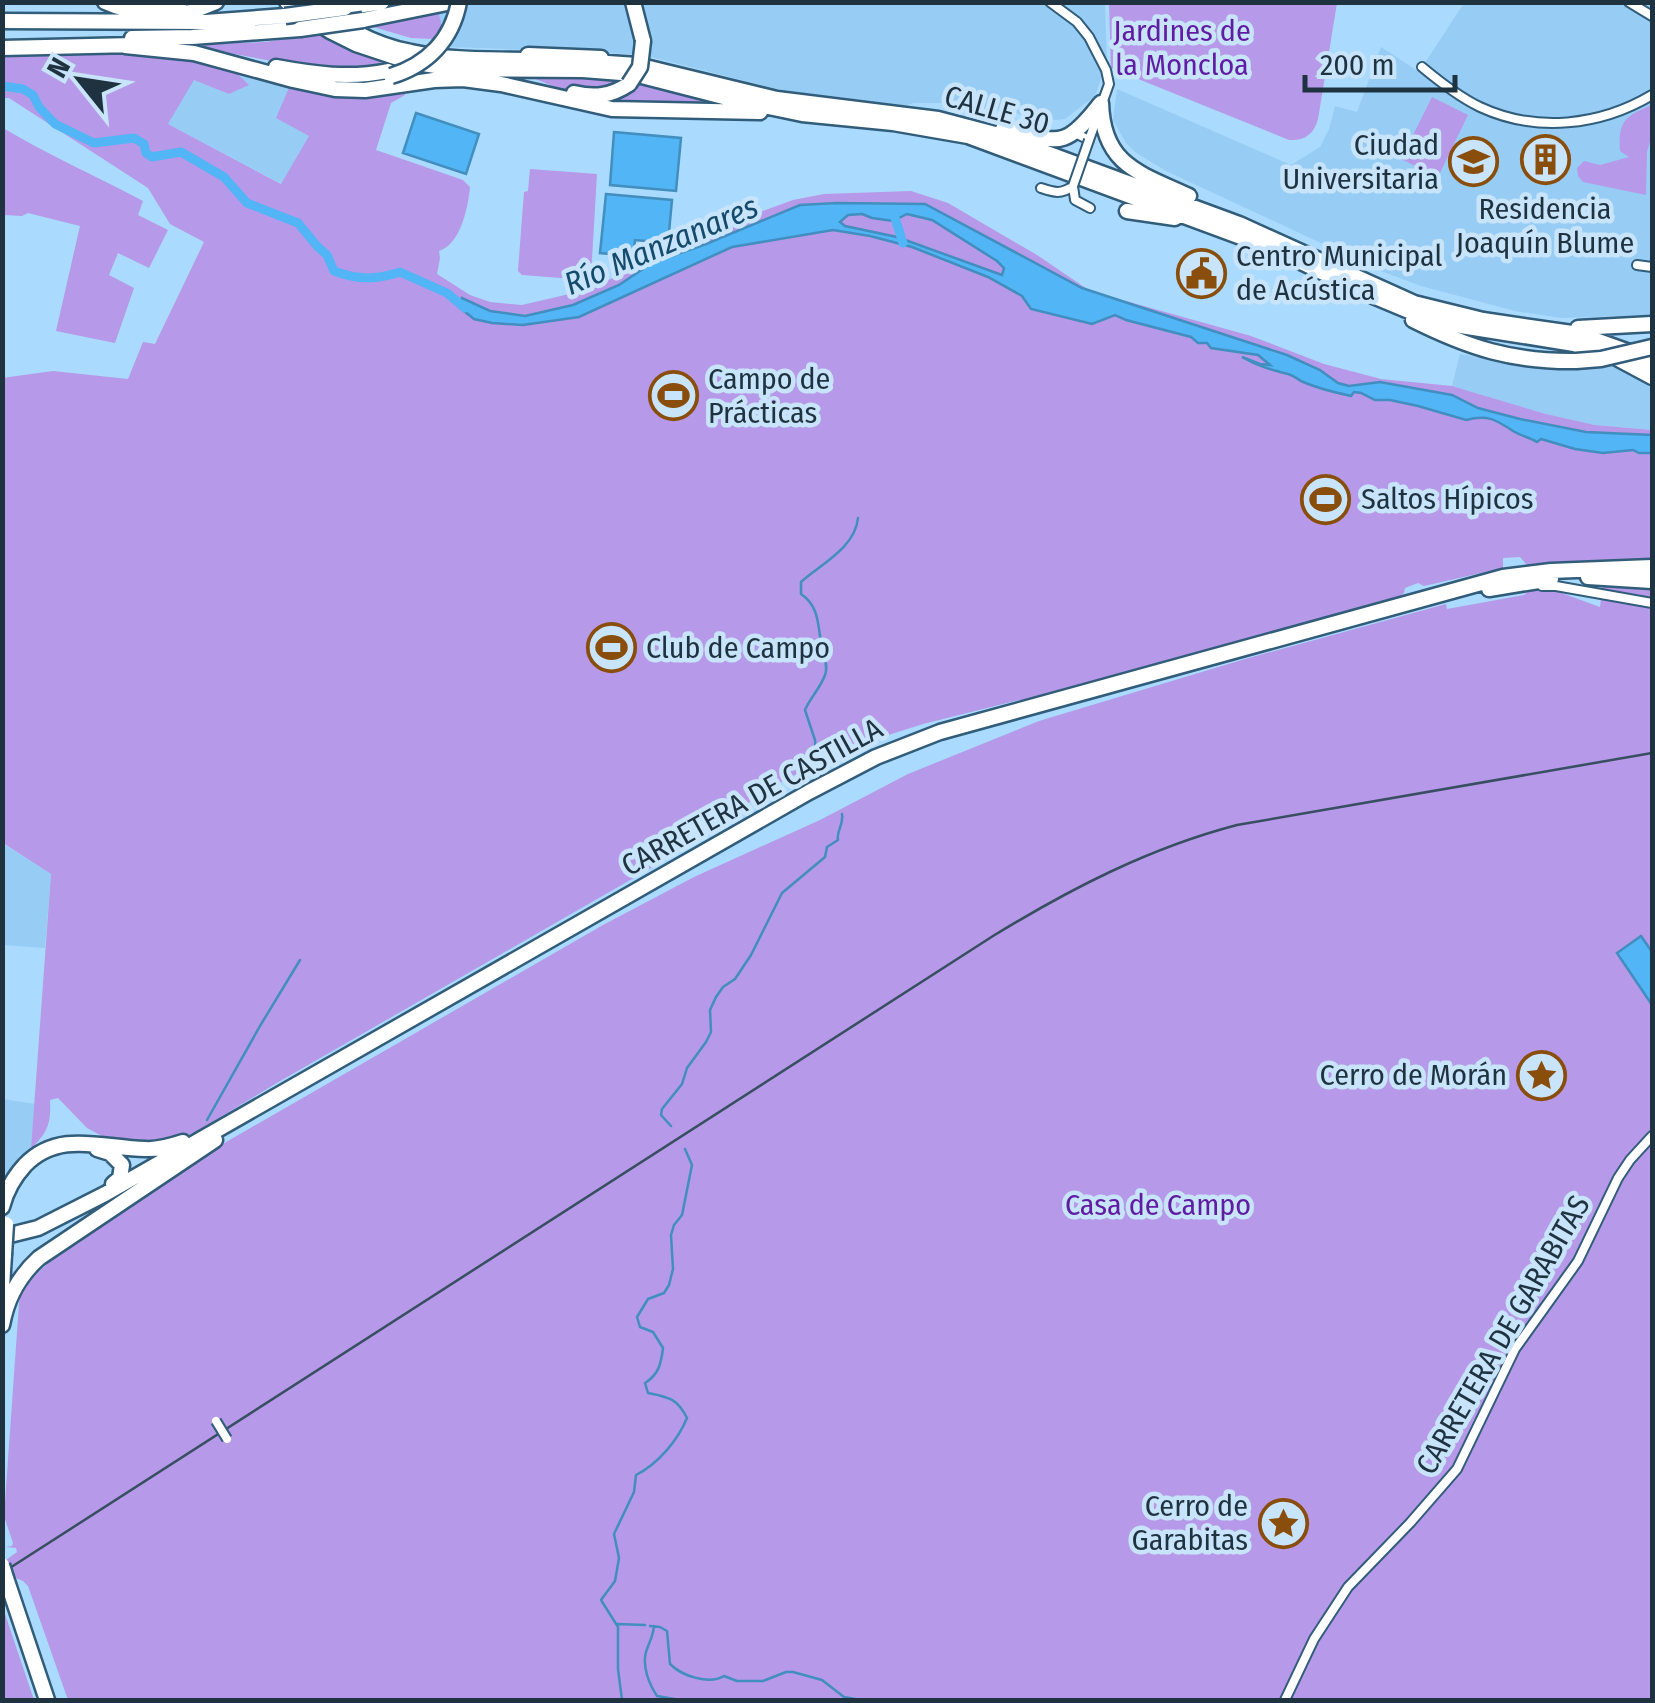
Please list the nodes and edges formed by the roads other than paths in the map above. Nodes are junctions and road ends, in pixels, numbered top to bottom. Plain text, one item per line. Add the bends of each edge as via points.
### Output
1 (104, 2) edge
2 (306, 2) edge
3 (323, 2) edge
4 (454, 2) edge
5 (633, 2) edge
6 (1050, 2) edge
7 (1629, 2) edge
8 (374, 3) edge
9 (211, 4) edge
10 (286, 9) edge
11 (1652, 16) edge
12 (2, 17) edge
13 (73, 21) junction
14 (2, 45) edge
15 (125, 46) junction
16 (611, 62) junction
17 (456, 68) junction
18 (1422, 68) dead end
19 (1652, 96) edge
20 (1101, 103) junction
21 (802, 114) junction
22 (938, 119) junction
23 (893, 124) junction
24 (941, 137) dead end
25 (1082, 137) junction
26 (1072, 186) junction
27 (1041, 188) dead end
28 (1090, 208) dead end
29 (1127, 211) dead end
30 (1210, 224) junction
31 (1239, 224) junction
32 (1636, 265) dead end
33 (1652, 267) edge
34 (1388, 303) junction
35 (1492, 322) junction
36 (1652, 324) edge
37 (1652, 348) edge
38 (1652, 364) edge
39 (1652, 377) edge
40 (1652, 567) edge
41 (1652, 578) edge
42 (1542, 586) dead end
43 (1652, 603) edge
44 (853, 772) junction
45 (811, 796) junction
46 (256, 1107) junction
47 (1652, 1136) edge
48 (215, 1140) junction
49 (2, 1206) edge
50 (54, 1220) junction
51 (4, 1230) edge
52 (3, 1250) edge
53 (2, 1287) edge
54 (2, 1325) edge
55 (216, 1421) dead end
56 (228, 1440) dead end
57 (4, 1578) edge
58 (43, 1700) edge
59 (1285, 1700) edge

1 - 9 highway via 144,11
2 - 16 highway, CALLE 30 via 357,34 412,53
3 - 16 highway via 348,20 418,48
4 - 14 highway, bridge via 300,29
4 - 15 highway, bridge via 430,47 389,74 337,76 194,50
5 - 17 highway, bridge via 643,41 640,67 611,94 588,96
6 - 20 street via 1077,22 1102,59 1109,84
7 - 11 street
8 - 10 highway, bridge
9 - 13 highway via 171,15
10 - 13 highway via 206,22
10 - 17 highway via 383,55
12 - 13 highway
14 - 15 highway
15 - 21 highway via 194,53 335,89 463,79 612,109
16 - 22 highway, CALLE 30 via 777,99
17 - 21 highway via 634,74
18 - 19 street via 1478,106 1529,122 1596,119
20 - 25 highway
20 - 31 highway via 1105,135 1122,161
21 - 23 highway
22 - 25 highway via 956,117 1058,140
22 - 31 highway, CALLE 30
23 - 24 highway
23 - 30 highway, CALLE 30 via 968,136
25 - 26 street, bridge
26 - 27 street via 1063,192
26 - 28 street via 1075,200
29 - 30 highway
30 - 34 highway, CALLE 30
31 - 35 highway, CALLE 30 via 1414,303
32 - 33 street
34 - 37 highway, bridge via 1451,339 1530,361 1576,362
34 - 39 highway, CALLE 30 via 1461,326 1574,344
35 - 36 highway
35 - 38 highway, CALLE 30 via 1579,334
40 - 44 highway, CARRETERA DE CASTILLA via 1488,580 958,727 900,746
41 - 44 highway, CARRETERA DE CASTILLA via 1552,579 1402,611 941,740
42 - 43 street
44 - 45 highway, CARRETERA DE CASTILLA
45 - 46 highway, CARRETERA DE CASTILLA
45 - 48 highway, CARRETERA DE CASTILLA
46 - 49 highway via 167,1148 78,1142 46,1149 18,1173
46 - 50 highway, CARRETERA DE CASTILLA
47 - 59 street, CARRETERA DE GARABITAS via 1618,1178 1578,1262 1515,1349 1457,1469 1348,1587
48 - 52 highway, CARRETERA DE CASTILLA
48 - 54 highway via 39,1258 16,1284
50 - 51 highway, CARRETERA DE CASTILLA
50 - 51 highway via 120,1178 117,1158 78,1147 40,1158 14,1187
51 - 52 highway, bridge
52 - 53 highway
55 - 56 street, bridge
57 - 58 highway

